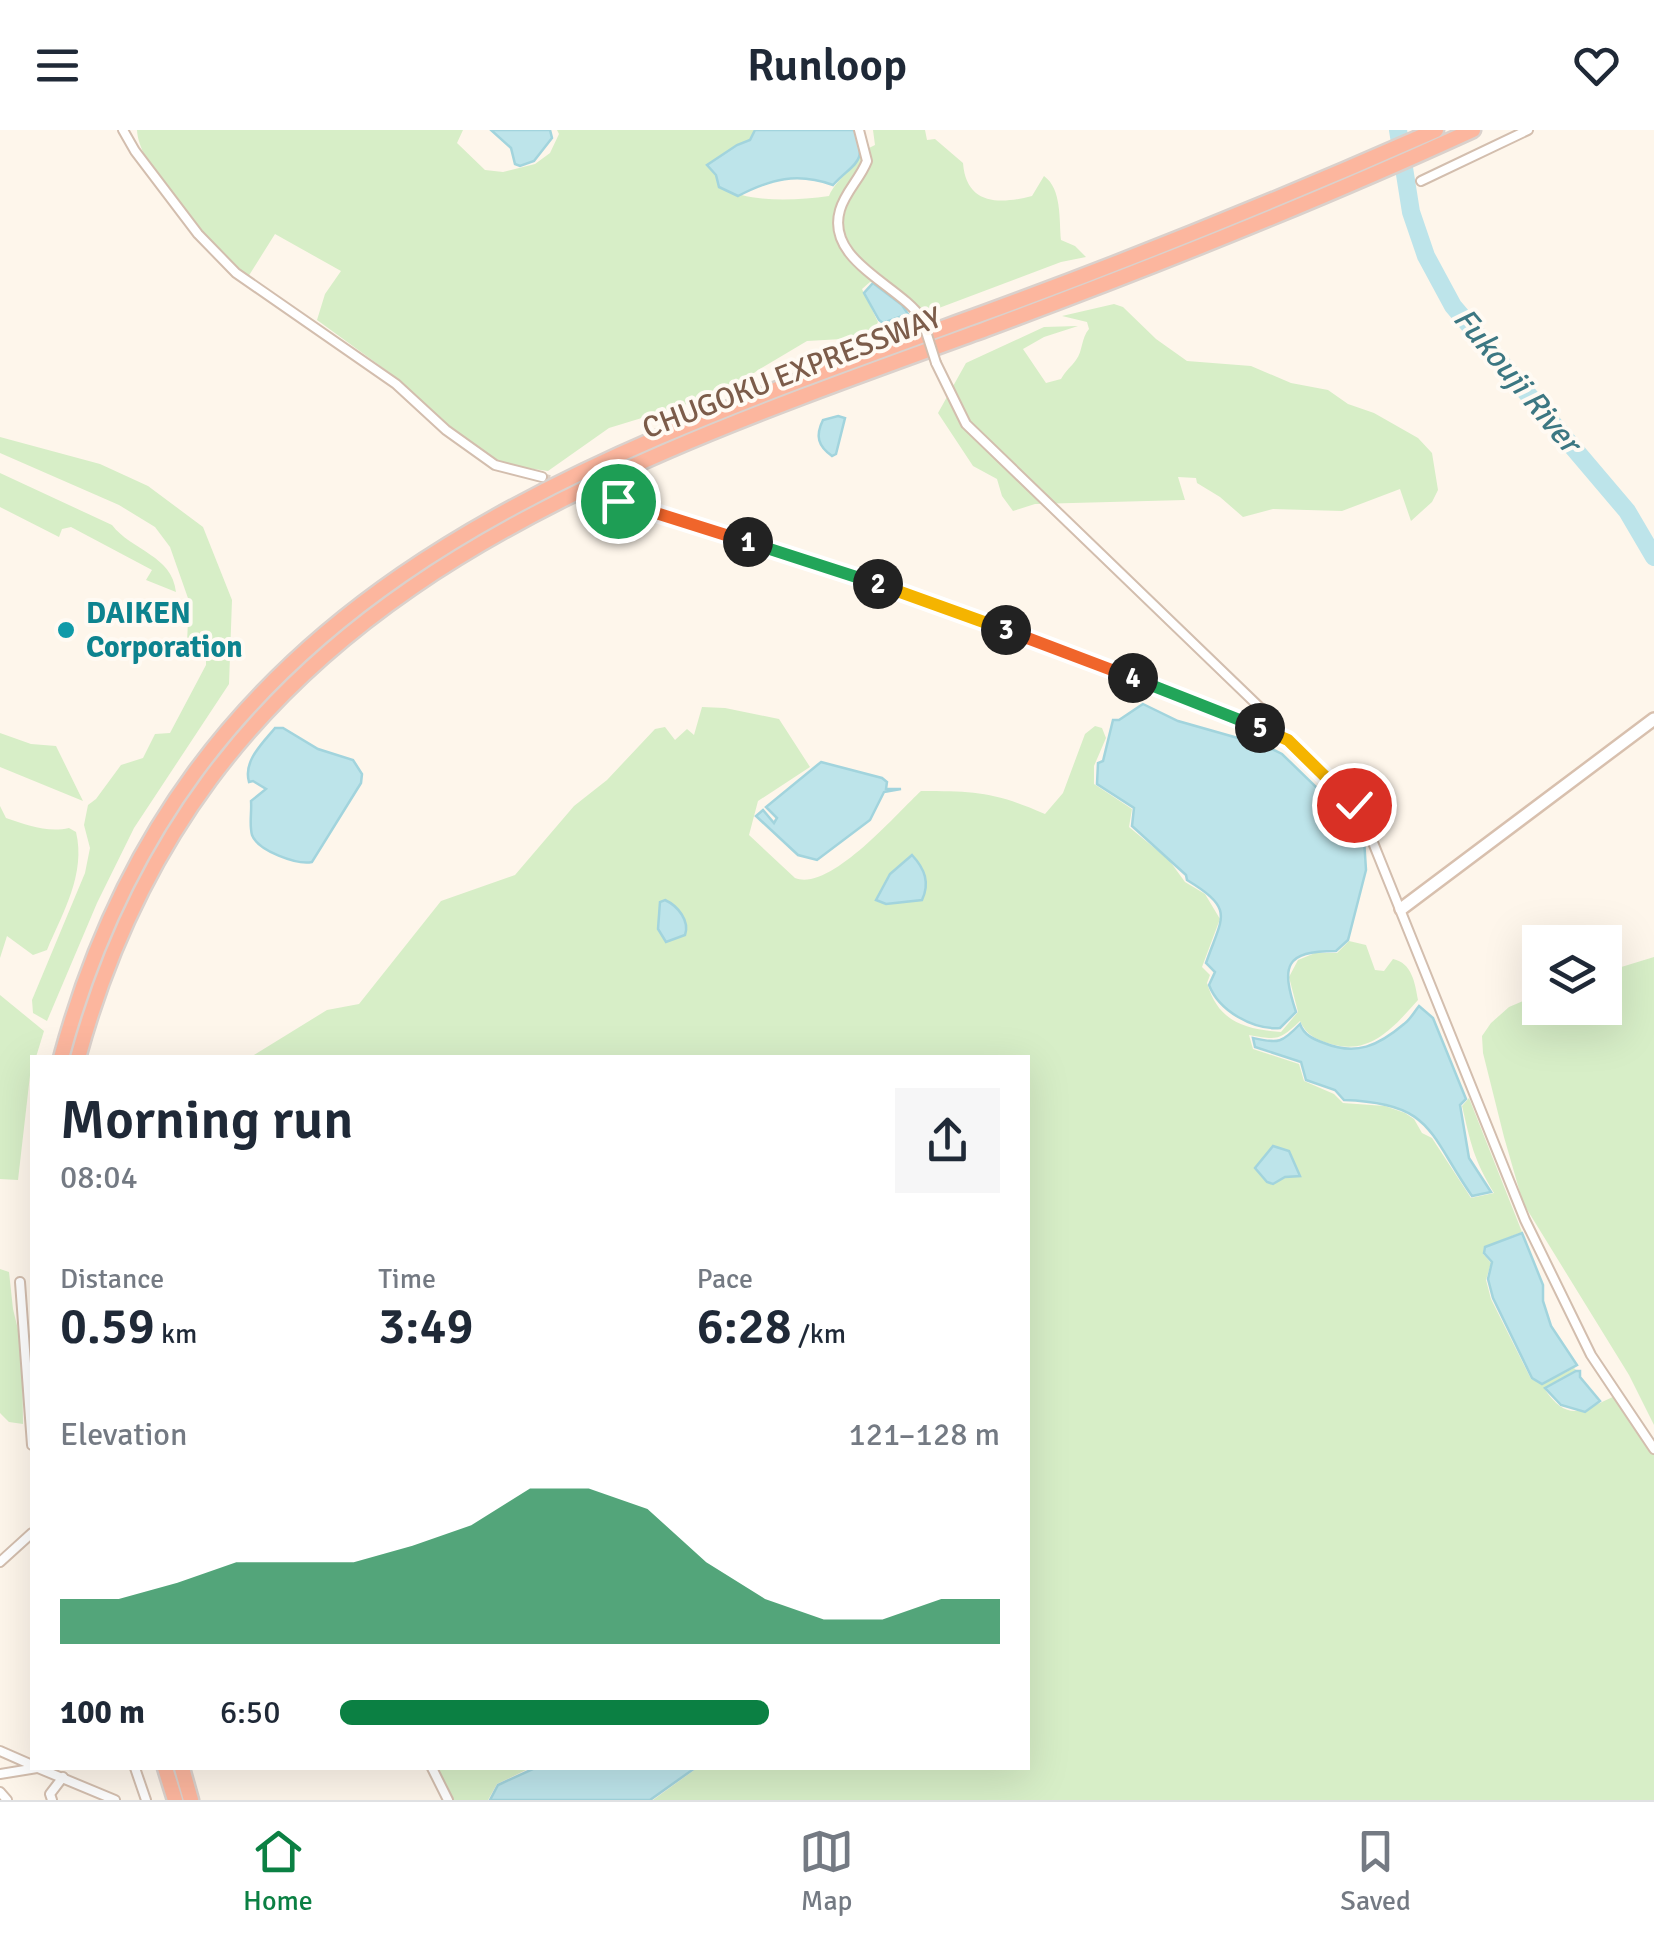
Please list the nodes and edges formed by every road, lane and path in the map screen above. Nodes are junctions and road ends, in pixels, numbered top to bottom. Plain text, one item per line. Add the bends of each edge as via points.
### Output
1 (123, 130) edge
2 (859, 130) edge
3 (1474, 130) edge
4 (1528, 130) edge
5 (1429, 139) edge
6 (1421, 181) dead end
7 (542, 477) tunnel mouth
8 (599, 494) tunnel mouth
9 (1654, 719) edge
10 (1278, 734) junction
11 (1401, 909) junction
12 (63, 1055) edge
13 (79, 1055) edge
14 (20, 1282) dead end
15 (30, 1418) edge
16 (1654, 1449) edge
17 (30, 1534) edge
18 (0, 1562) edge
19 (0, 1751) edge
20 (30, 1764) edge
21 (30, 1768) edge
22 (44, 1770) edge
23 (136, 1770) edge
24 (166, 1770) edge
25 (183, 1770) edge
26 (433, 1770) edge
27 (0, 1774) edge
28 (64, 1777) junction
29 (0, 1792) edge
30 (7, 1800) edge
31 (52, 1800) edge
32 (115, 1800) edge
33 (146, 1800) edge
34 (175, 1800) edge
35 (191, 1800) edge
36 (448, 1800) edge

1 - 7 street via 198,234 236,273 396,384 495,465
2 - 10 street, bridge via 867,161 841,206 841,240 866,270 913,306 966,424 1278,725
3 - 5 highway, CHUGOKU EXPRESSWAY
4 - 6 street
5 - 12 highway, CHUGOKU EXPRESSWAY via 676,428 540,491 385,584 270,684 176,802 103,934
5 - 13 highway, CHUGOKU EXPRESSWAY via 1389,168 1132,274 679,443 546,505 394,598 280,697 189,811 138,896
8 - 10 street via 913,596
9 - 11 street
10 - 11 street via 1354,805
11 - 16 street via 1560,1296
14 - 15 street
17 - 18 street
19 - 20 street
21 - 27 street
22 - 28 street
23 - 33 street
24 - 34 highway
25 - 35 highway
26 - 36 street
28 - 31 street
28 - 32 street
29 - 30 street

